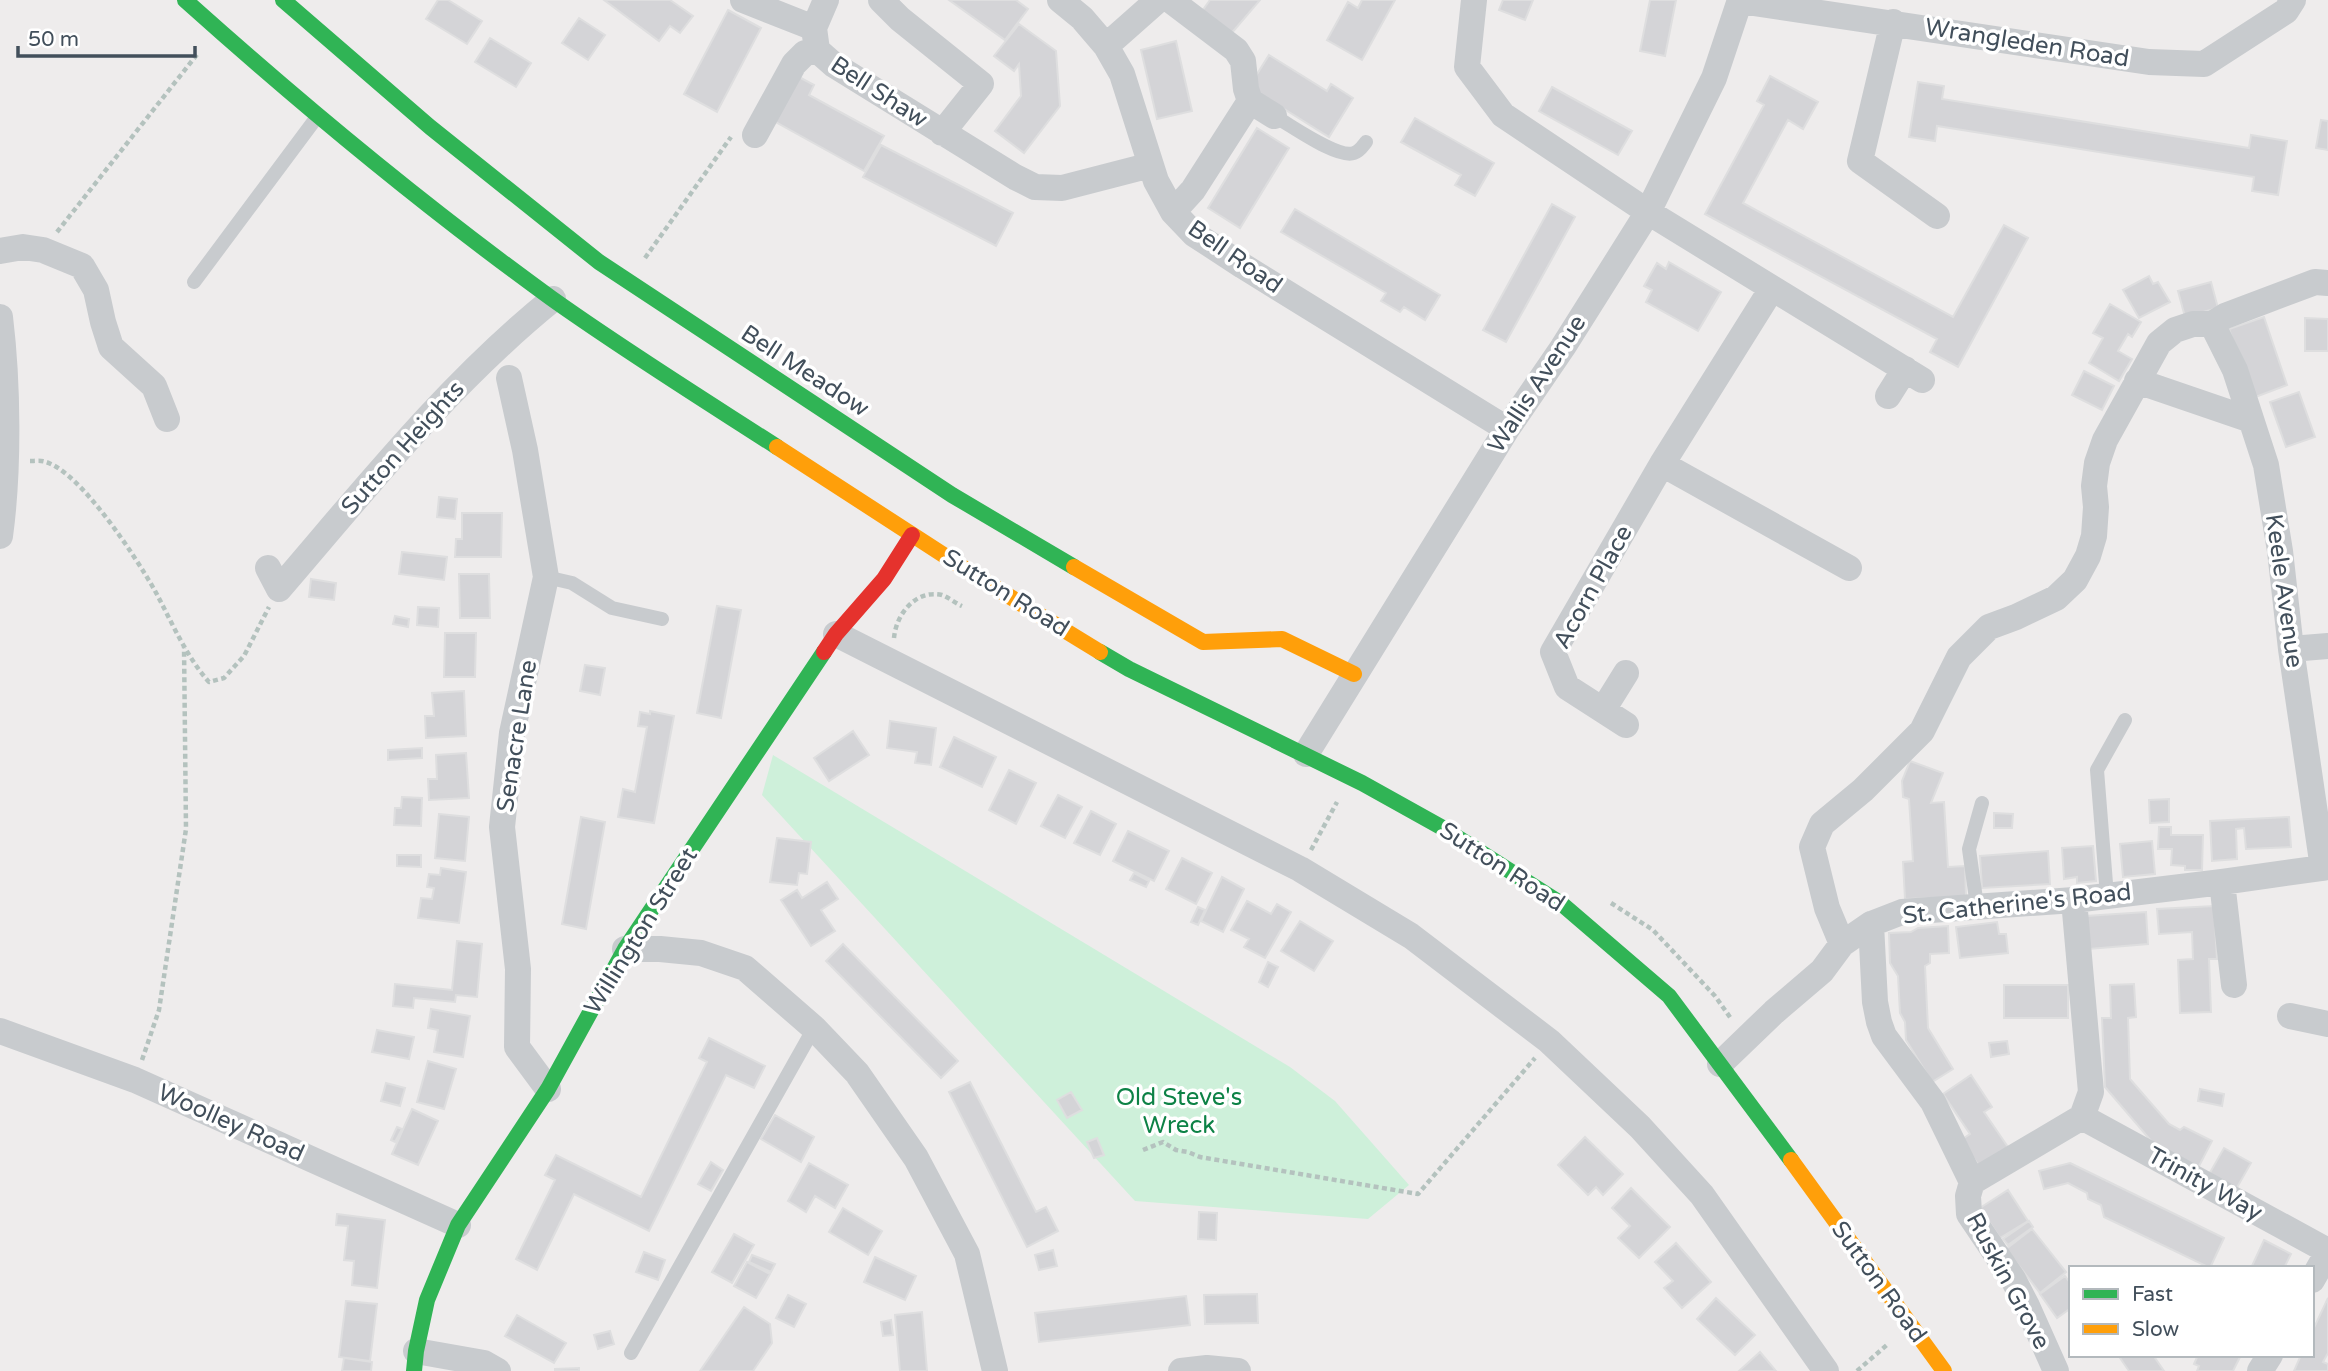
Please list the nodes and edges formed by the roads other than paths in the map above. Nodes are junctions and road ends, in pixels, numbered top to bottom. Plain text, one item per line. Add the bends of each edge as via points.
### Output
1 (185, 0) edge
2 (283, 0) edge
3 (743, 0) edge
4 (826, 0) edge
5 (881, 0) edge
6 (1060, 0) edge
7 (1158, 0) edge
8 (1170, 0) edge
9 (1474, 0) edge
10 (1740, 0) edge
11 (2293, 0) edge
12 (1893, 22) junction
13 (816, 39) junction
14 (1106, 46) junction
15 (1250, 101) junction
16 (318, 116) junction
17 (1274, 116) joint
18 (942, 133) junction
19 (755, 135) road end
20 (1366, 142) dead end
21 (1151, 165) junction
22 (1173, 212) junction
23 (1648, 212) junction
24 (1937, 216) dead end
25 (0, 251) edge
26 (194, 282) dead end
27 (2328, 283) edge
28 (1771, 290) junction
29 (553, 299) junction
30 (0, 317) edge
31 (2212, 324) junction
32 (509, 378) dead end
33 (2, 379) edge
34 (2137, 381) junction
35 (1888, 396) dead end
36 (167, 419) dead end
37 (2251, 420) junction
38 (1507, 429) junction
39 (1662, 464) junction
40 (912, 535) junction
41 (0, 536) edge
42 (1849, 568) dead end
43 (546, 577) junction
44 (273, 578) road end
45 (662, 619) dead end
46 (836, 634) junction
47 (2328, 646) edge
48 (2291, 649) junction
49 (1626, 673) dead end
50 (1354, 674) junction
51 (1603, 710) junction
52 (2125, 720) dead end
53 (1626, 725) dead end
54 (1306, 754) junction
55 (1982, 803) dead end
56 (2326, 867) edge
57 (2222, 882) junction
58 (2107, 896) junction
59 (2074, 900) junction
60 (1977, 906) junction
61 (1871, 924) junction
62 (1842, 944) junction
63 (625, 949) junction
64 (2234, 985) dead end
65 (2290, 1016) dead end
66 (2328, 1024) edge
67 (814, 1028) junction
68 (0, 1031) edge
69 (1720, 1064) junction
70 (548, 1089) junction
71 (2082, 1117) junction
72 (1972, 1182) junction
73 (458, 1225) junction
74 (2328, 1251) edge
75 (2314, 1276) edge
76 (631, 1353) dead end
77 (415, 1361) edge
78 (498, 1371) edge
79 (995, 1371) edge
80 (1181, 1371) edge
81 (1238, 1371) edge
82 (1826, 1371) edge
83 (1944, 1371) edge
84 (2056, 1371) edge

1 - 16 main road, Sutton Road
2 - 50 main road, Bell Meadow via 430,127 599,262 951,495 1203,642 1282,639
3 - 13 street
4 - 13 street, Bell Shaw
5 - 18 street, Bell Shaw via 981,83
6 - 14 street, Bell Road
7 - 14 street
8 - 15 street via 1236,50 1243,61
9 - 23 street via 1467,67 1503,115
10 - 12 street, Wrangleden Road
10 - 23 street, Wallis Avenue via 1714,78
11 - 12 street, Wrangleden Road via 2286,11 2204,64 2149,62
12 - 24 street via 1860,161
13 - 18 street, Bell Shaw via 834,65
13 - 19 street, Bell Shaw via 794,64
14 - 21 street, Bell Road via 1122,74
15 - 17 street
15 - 22 street via 1193,190
16 - 26 lane
16 - 29 main road, Sutton Road
17 - 20 lane via 1335,151 1351,155
18 - 21 street, Bell Shaw via 1035,187 1062,188
21 - 22 street, Bell Road
22 - 38 street, Bell Road via 1194,234 1243,266
23 - 28 street
23 - 38 street, Wallis Avenue
25 - 36 street via 43,250 82,266 96,290 111,347 154,386
27 - 31 street via 2315,282
28 - 35 street via 1914,374
28 - 39 street, Acorn Place
29 - 40 main road, Sutton Road
29 - 44 street, Sutton Heights via 445,398
30 - 33 street
31 - 34 street via 2175,330 2159,343
31 - 37 street, Keele Avenue via 2235,370
32 - 43 street, Senacre Lane
33 - 41 street via 5,459
34 - 37 street
34 - 62 street via 2097,463 2094,536 2074,580 2056,598 1989,627 1959,657 1922,731 1822,824 1812,847 1827,908
37 - 48 street, Keele Avenue via 2266,466
38 - 50 street, Wallis Avenue
39 - 42 street
39 - 51 street, Acorn Place via 1553,652 1567,687
40 - 46 main road, Willington Street via 884,579
40 - 54 main road, Sutton Road via 1129,669
43 - 45 lane via 572,583 612,608
43 - 70 street, Senacre Lane via 512,733 502,827 518,969 517,1047
46 - 63 main road, Willington Street
46 - 82 street via 1300,869 1411,936 1549,1041 1640,1127 1702,1195
47 - 48 street
48 - 56 street, Keele Avenue
49 - 51 street
50 - 54 street, Wallis Avenue
51 - 53 street, Acorn Place
52 - 58 lane via 2097,770
54 - 69 main road, Sutton Road via 1441,827 1563,905 1669,996
55 - 60 lane via 1969,849
56 - 57 street, St. Catherine's Road
57 - 58 street, St. Catherine's Road
57 - 64 street
58 - 59 street, St. Catherine's Road
59 - 60 street, St. Catherine's Road
59 - 71 street via 2091,1091
60 - 61 street, St. Catherine's Road via 1902,912
61 - 62 street, St. Catherine's Road
61 - 72 street, Ruskin Grove via 1875,1002 1884,1036 1933,1102
62 - 69 street, St. Catherine's Road via 1822,971
63 - 67 street via 701,953 745,968
63 - 70 main road, Willington Street
65 - 66 street
67 - 76 lane
67 - 79 street via 857,1073 922,1170 967,1254
68 - 73 street, Woolley Road via 135,1080
69 - 83 main road, Sutton Road
70 - 73 main road, Willington Street
71 - 72 street
71 - 74 street, Trinity Way
72 - 84 street, Ruskin Grove via 1969,1214 2018,1288
73 - 77 main road, Willington Street via 427,1300
74 - 75 street
77 - 78 street, Willington Street via 484,1363
80 - 81 street

